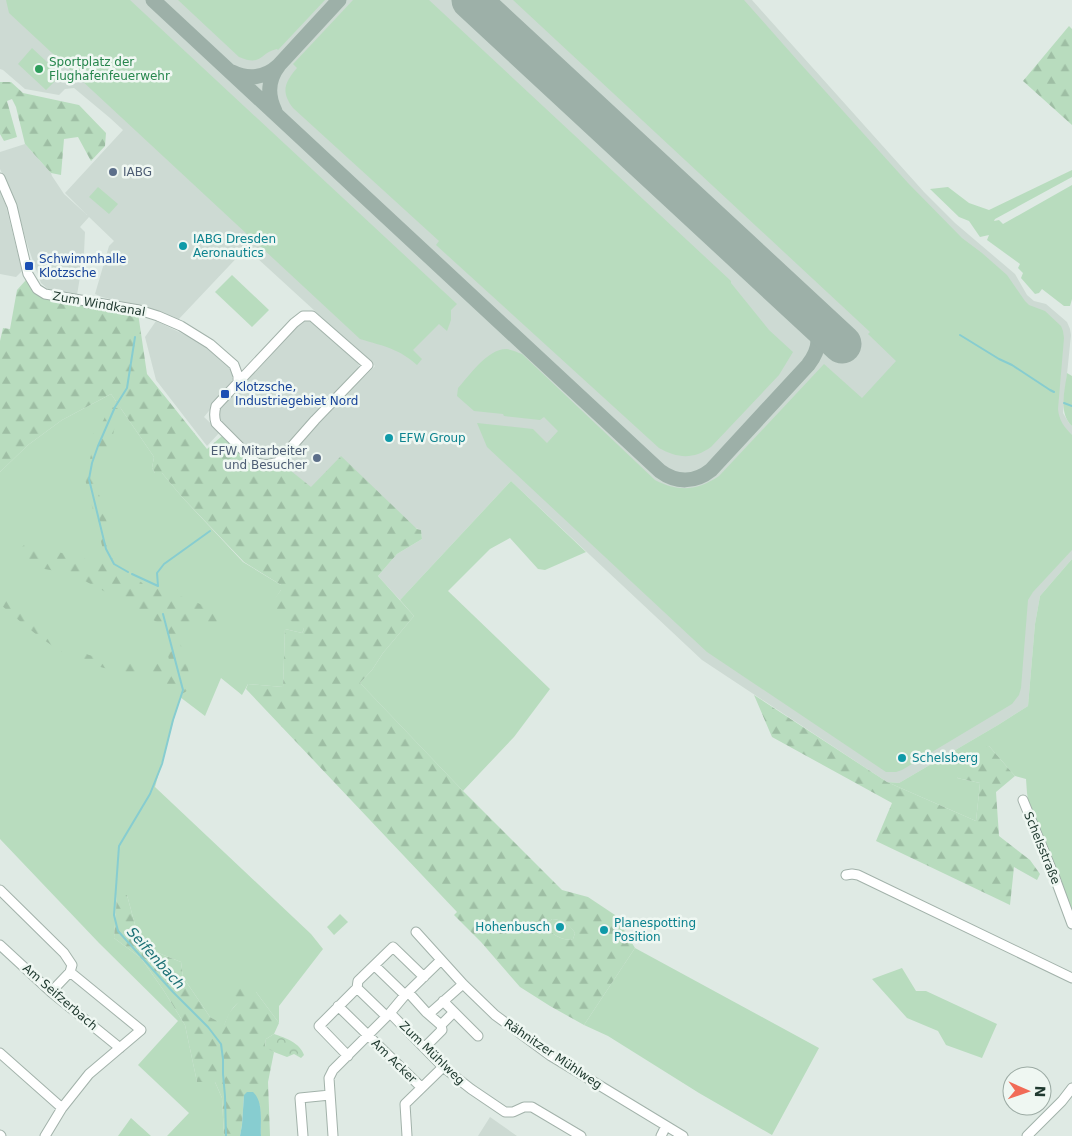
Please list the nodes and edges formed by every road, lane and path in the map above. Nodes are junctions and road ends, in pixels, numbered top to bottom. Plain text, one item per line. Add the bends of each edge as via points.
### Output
1 (0, 178) edge
2 (234, 364) junction
3 (254, 366) junction
4 (238, 383) junction
5 (1023, 800) dead end
6 (846, 875) dead end
7 (0, 890) edge
8 (1072, 924) edge
9 (416, 932) dead end
10 (0, 945) edge
11 (441, 960) junction
12 (375, 966) junction
13 (70, 972) junction
14 (424, 977) junction
15 (1072, 978) edge
16 (463, 984) junction
17 (357, 988) junction
18 (51, 992) junction
19 (406, 993) junction
20 (443, 1001) junction
21 (338, 1006) junction
22 (454, 1012) junction
23 (388, 1014) junction
24 (429, 1014) junction
25 (441, 1025) junction
26 (367, 1035) junction
27 (478, 1036) dead end
28 (425, 1047) junction
29 (120, 1048) junction
30 (0, 1053) edge
31 (348, 1056) junction
32 (443, 1067) junction
33 (422, 1087) junction
34 (1072, 1088) edge
35 (330, 1095) junction
36 (62, 1108) junction
37 (666, 1126) junction
38 (45, 1136) edge
39 (303, 1136) edge
40 (334, 1136) edge
41 (407, 1136) edge
42 (581, 1136) edge
43 (661, 1136) edge
44 (683, 1136) edge
45 (1027, 1136) edge

1 - 2 street, Zum Windkanal via 11,204 28,274 38,289 45,294 125,307 158,316 195,334
2 - 3 street
2 - 4 street
3 - 4 street
3 - 4 street via 303,316 312,316 368,365 278,462 266,465 256,463 216,424 216,406
5 - 8 street, Schelsstraße
6 - 15 street via 858,876
7 - 13 street via 64,953 72,965
9 - 11 street, Rähnitzer Mühlweg
10 - 18 street, Am Seifzerbach
11 - 14 street
11 - 16 street, Rähnitzer Mühlweg
12 - 14 street via 393,947
12 - 17 street via 358,981
12 - 19 street
13 - 18 street
13 - 29 street via 140,1030
14 - 19 street
16 - 20 street
16 - 37 street, Rähnitzer Mühlweg via 495,1015 551,1056
17 - 21 street
17 - 23 street, Zum Mühlweg
18 - 29 street, Am Seifzerbach
19 - 23 street
19 - 24 street
20 - 22 street
20 - 24 street
21 - 26 street, Am Acker
21 - 31 street via 319,1026
22 - 25 street
22 - 27 street
23 - 26 street
23 - 28 street, Zum Mühlweg
24 - 25 street
25 - 28 street via 442,1030
26 - 31 street
26 - 33 street, Am Acker
28 - 32 street, Zum Mühlweg
29 - 36 street via 89,1074
30 - 36 street
31 - 35 street via 329,1078
32 - 33 street, Am Acker
32 - 42 street, Zum Mühlweg via 470,1090 505,1112 532,1107
33 - 41 street, Am Acker via 405,1104
34 - 45 street
35 - 39 street via 300,1098
35 - 40 street
36 - 38 street
37 - 43 street
37 - 44 street, Rähnitzer Mühlweg

